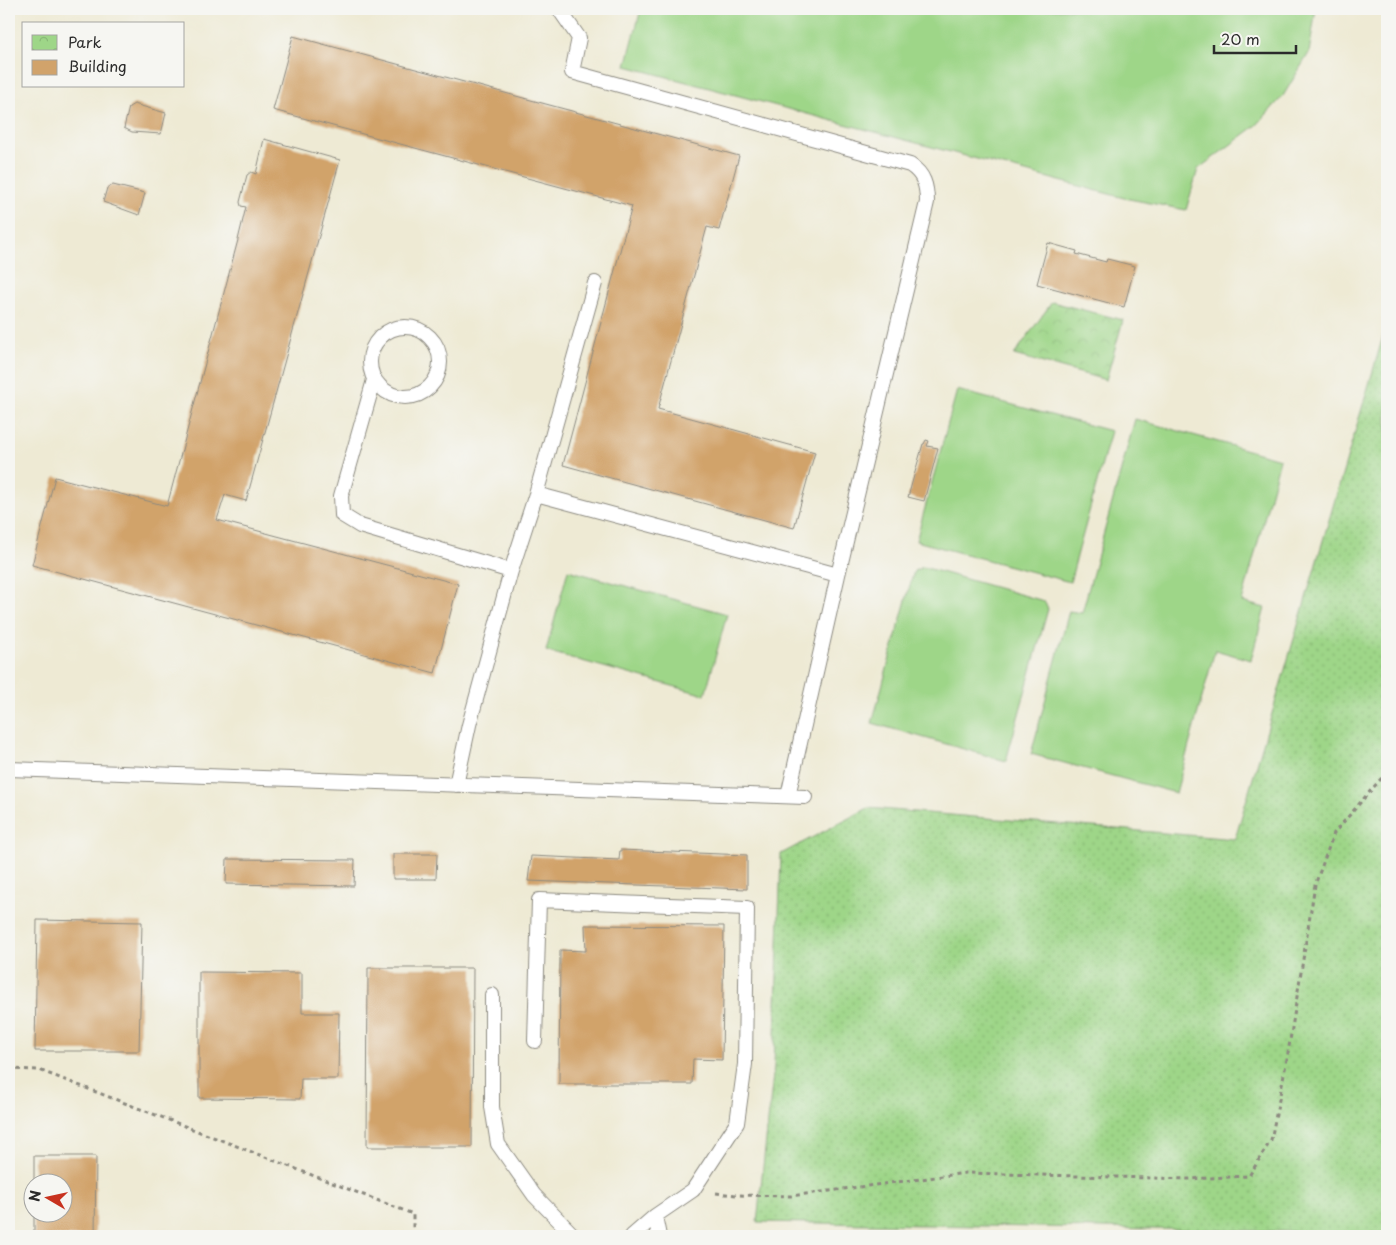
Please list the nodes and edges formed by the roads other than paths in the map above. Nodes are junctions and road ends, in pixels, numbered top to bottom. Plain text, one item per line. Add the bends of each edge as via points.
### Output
1 (559, 9) edge
2 (594, 283) dead end
3 (374, 380) junction
4 (536, 494) junction
5 (511, 571) junction
6 (838, 575) junction
7 (9, 769) edge
8 (456, 785) junction
9 (788, 796) junction
10 (804, 797) dead end
11 (492, 995) dead end
12 (535, 1041) dead end
13 (655, 1216) junction
14 (574, 1236) edge
15 (632, 1236) edge
16 (659, 1236) edge

1 - 6 lane via 579,38 572,72 910,165 925,182 927,202
2 - 4 lane
3 - 3 lane via 381,389 401,398 423,393 438,376 440,354 436,344 417,328 393,328 374,344 370,356
3 - 5 lane via 341,496 342,516 360,526
4 - 5 lane
4 - 6 lane
5 - 8 lane
6 - 9 lane
7 - 8 lane
8 - 9 lane
9 - 10 lane
11 - 14 lane via 492,1107 498,1144 534,1196
12 - 13 lane via 539,900 747,908 745,1064 738,1123 693,1190
13 - 15 lane
13 - 16 lane

